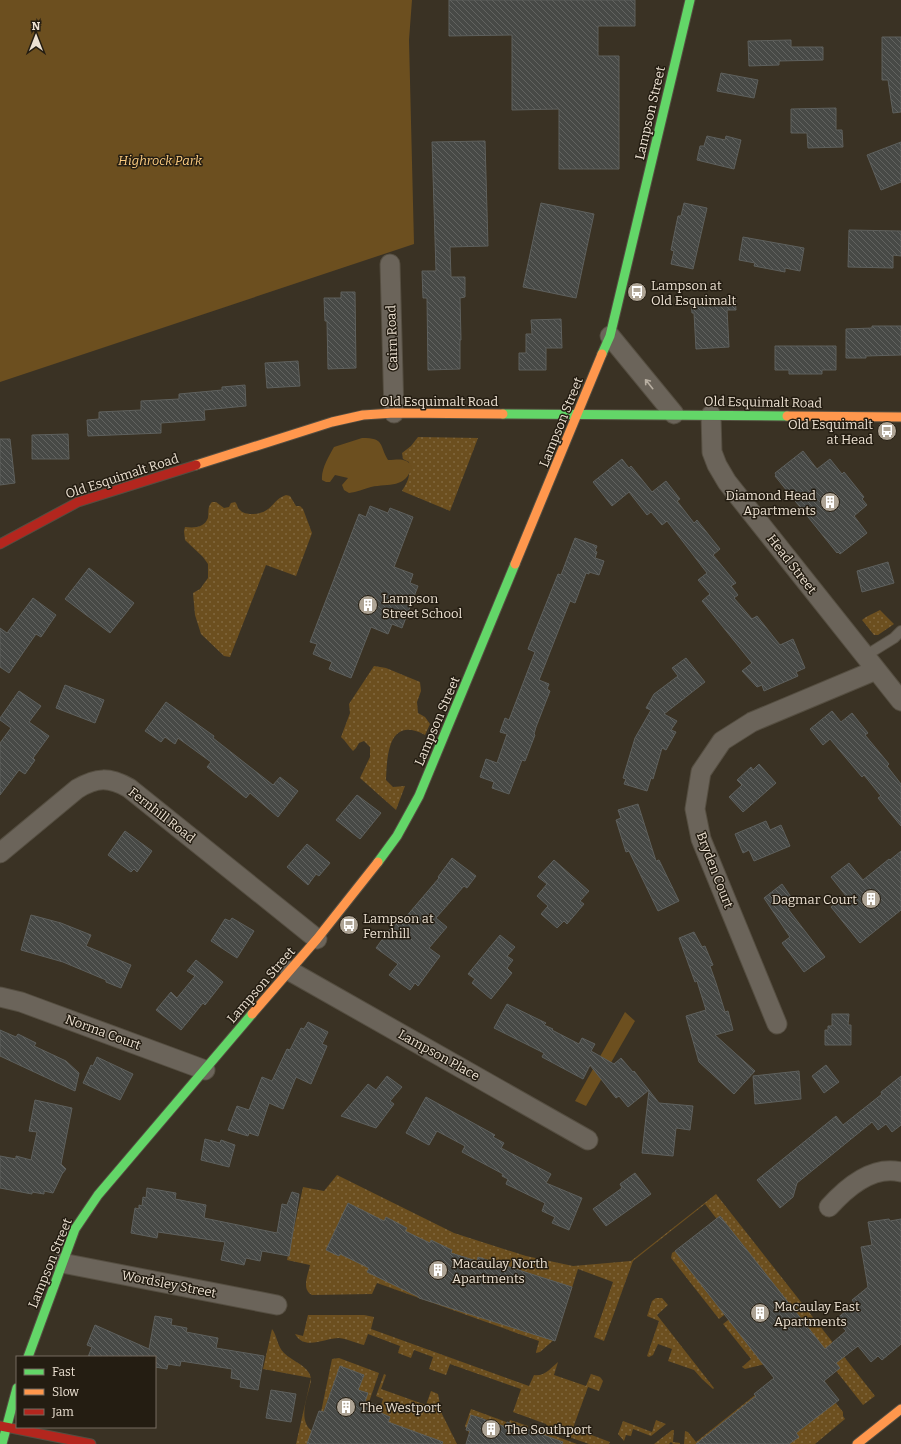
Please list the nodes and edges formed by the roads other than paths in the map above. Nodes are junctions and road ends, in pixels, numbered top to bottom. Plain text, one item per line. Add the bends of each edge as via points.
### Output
1 (690, 0) edge
2 (390, 264) dead end
3 (610, 336) junction
4 (394, 413) junction
5 (674, 414) junction
6 (578, 415) junction
7 (711, 415) junction
8 (901, 417) edge
9 (0, 544) edge
10 (899, 635) edge
11 (870, 663) junction
12 (901, 701) edge
13 (0, 853) edge
14 (317, 939) junction
15 (290, 971) junction
16 (0, 997) edge
17 (777, 1024) dead end
18 (205, 1070) junction
19 (588, 1140) dead end
20 (901, 1172) edge
21 (830, 1208) dead end
22 (62, 1263) junction
23 (277, 1305) dead end
24 (28, 1356) edge
25 (16, 1391) edge
26 (901, 1409) edge
27 (3, 1426) edge
28 (2, 1444) edge
29 (91, 1444) edge
30 (857, 1444) edge

1 - 3 main road, Lampson Street
2 - 4 street, Cairn Road
5 -> 3 street
3 - 6 main road, Lampson Street
4 - 6 main road, Old Esquimalt Road
4 - 9 main road, Old Esquimalt Road via 363,415 332,422 90,498 66,508
5 - 6 main road, Old Esquimalt Road
5 - 7 main road, Old Esquimalt Road
6 - 14 main road, Lampson Street via 419,796 397,836 375,867
7 - 8 main road, Old Esquimalt Road
7 - 11 street, Head Street via 712,452 727,482
10 - 11 lane
11 - 12 street, Head Street
11 - 17 street, Bryden Court via 752,722 722,741 701,772 695,809 701,840
13 - 14 street, Fernhill Road via 77,789 97,780 108,780 129,788
14 - 15 main road, Lampson Street
15 - 18 main road, Lampson Street
15 - 19 street, Lampson Place
16 - 18 street, Norma Court via 21,1002
18 - 22 main road, Lampson Street via 98,1195 75,1228
20 - 21 street via 884,1171 873,1174 848,1189
22 - 23 street, Wordsley Street
22 - 24 main road, Lampson Street
25 - 27 main road
26 - 30 main road
27 - 28 main road
27 - 29 main road

